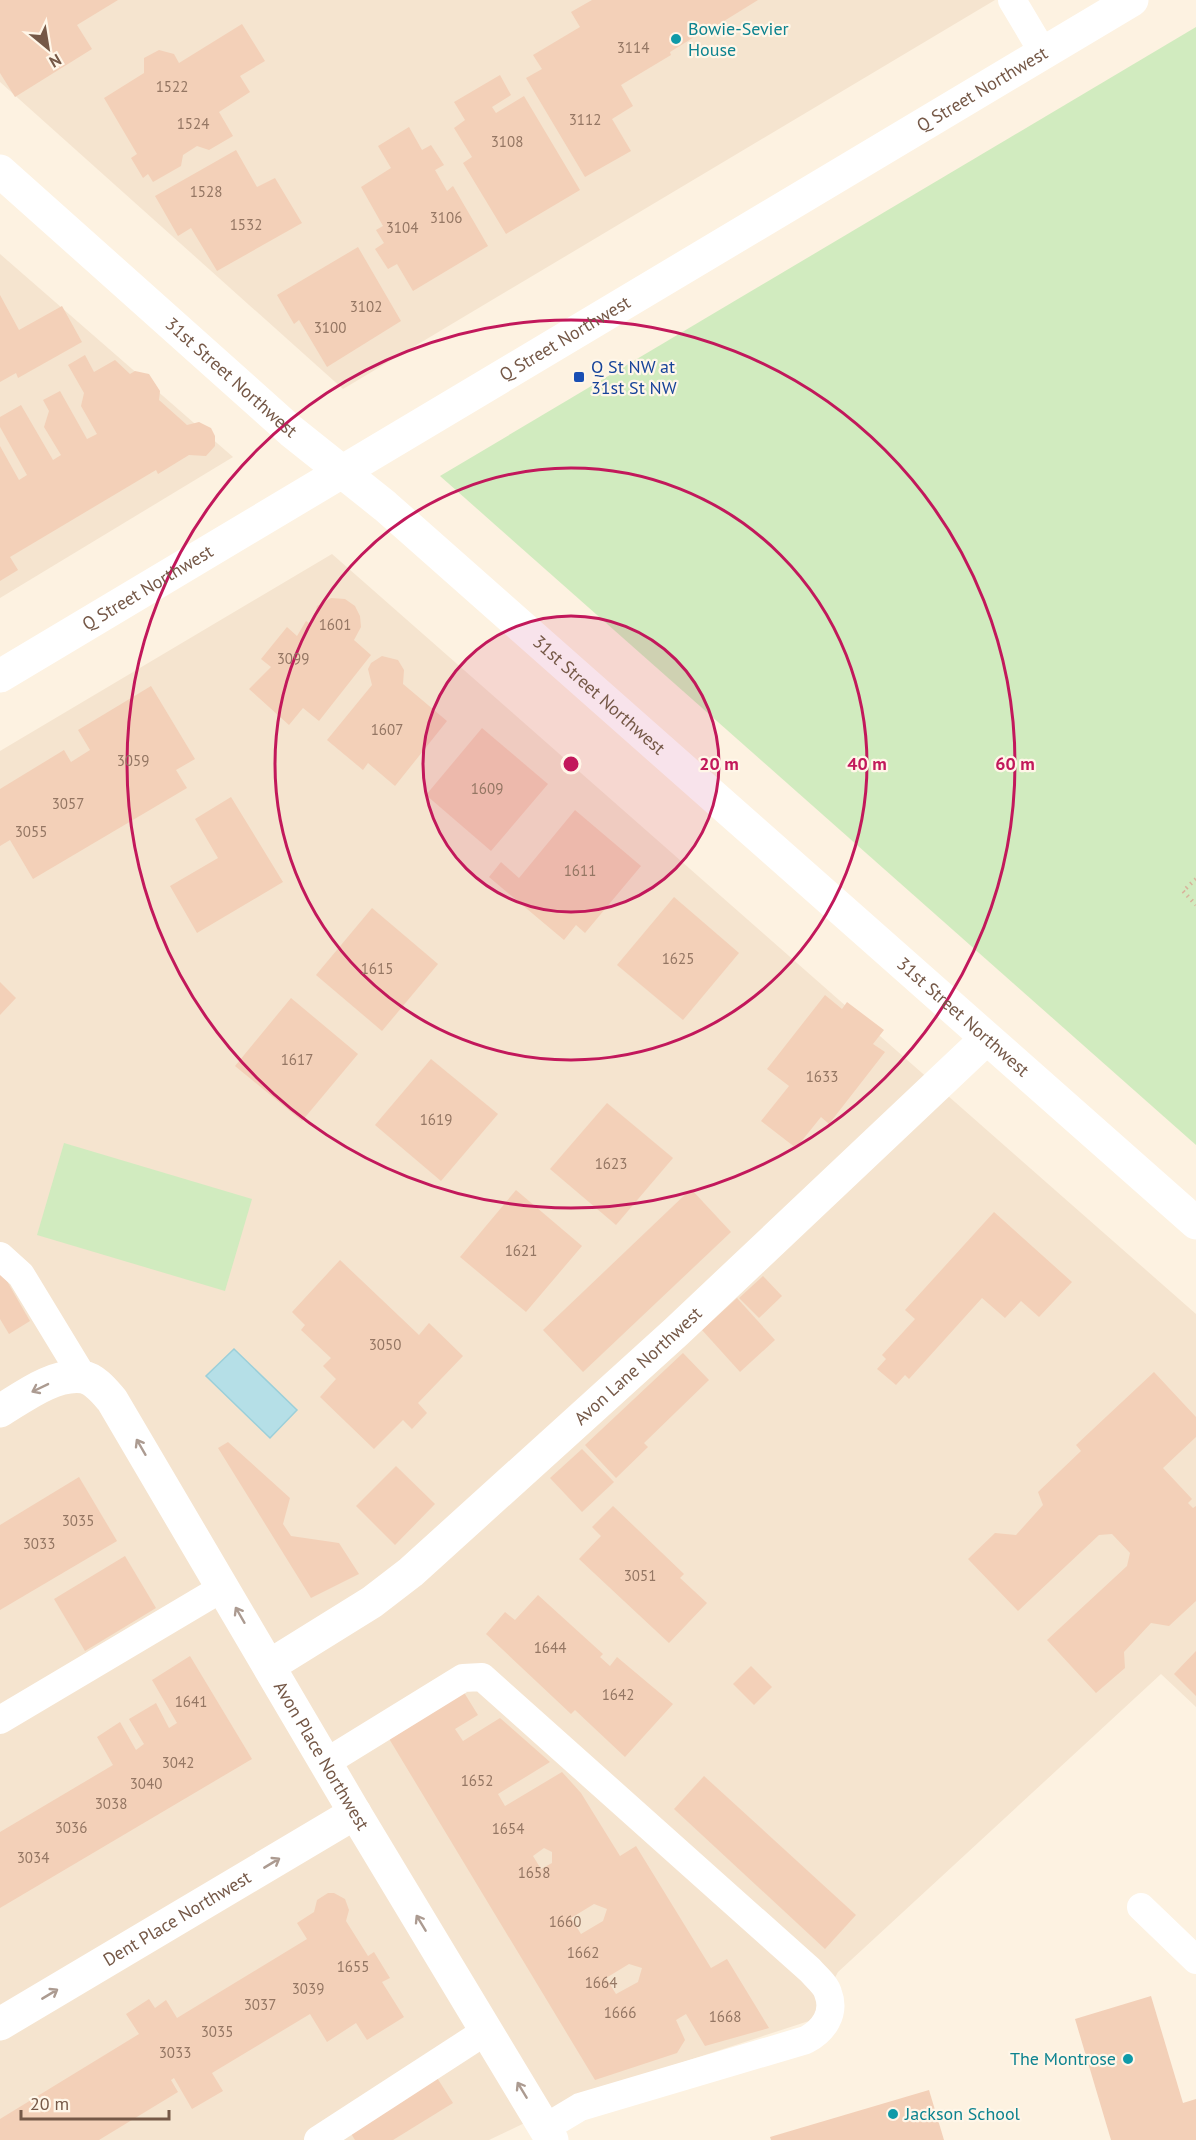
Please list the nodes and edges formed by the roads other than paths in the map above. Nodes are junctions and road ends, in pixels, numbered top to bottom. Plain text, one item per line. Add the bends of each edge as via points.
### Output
1 (1012, 0) edge
2 (1132, 0) edge
3 (1044, 54) junction
4 (0, 171) edge
5 (342, 471) junction
6 (0, 676) edge
7 (986, 1040) junction
8 (1196, 1223) edge
9 (0, 1256) edge
10 (83, 1377) junction
11 (0, 1411) edge
12 (224, 1587) junction
13 (268, 1666) junction
14 (0, 1720) edge
15 (325, 1763) junction
16 (355, 1814) junction
17 (1141, 1906) dead end
18 (1196, 1960) edge
19 (0, 2024) edge
20 (486, 2031) junction
21 (550, 2137) edge
22 (318, 2140) edge

1 - 3 lane
2 - 3 street, Q Street Northwest
3 - 5 street, Q Street Northwest
4 - 5 street, 31st Street Northwest
5 - 6 street, Q Street Northwest
5 - 7 street, 31st Street Northwest
7 - 8 street, 31st Street Northwest
7 - 13 street, Avon Lane Northwest via 676,1332 411,1572 364,1608
9 - 10 lane via 21,1275
10 -> 11 street via 56,1381
12 -> 10 street, Avon Place Northwest via 124,1417 100,1386
13 -> 12 street, Avon Place Northwest
12 - 14 lane
13 - 15 street, Avon Place Northwest
15 - 16 street, Avon Place Northwest
15 - 21 lane via 464,1678 482,1677 810,1970 828,1992 830,2013 821,2032 806,2040 580,2107
19 -> 16 street, Dent Place Northwest
20 -> 16 street, Avon Place Northwest
17 - 18 lane
21 -> 20 street, Avon Place Northwest
20 - 22 lane

